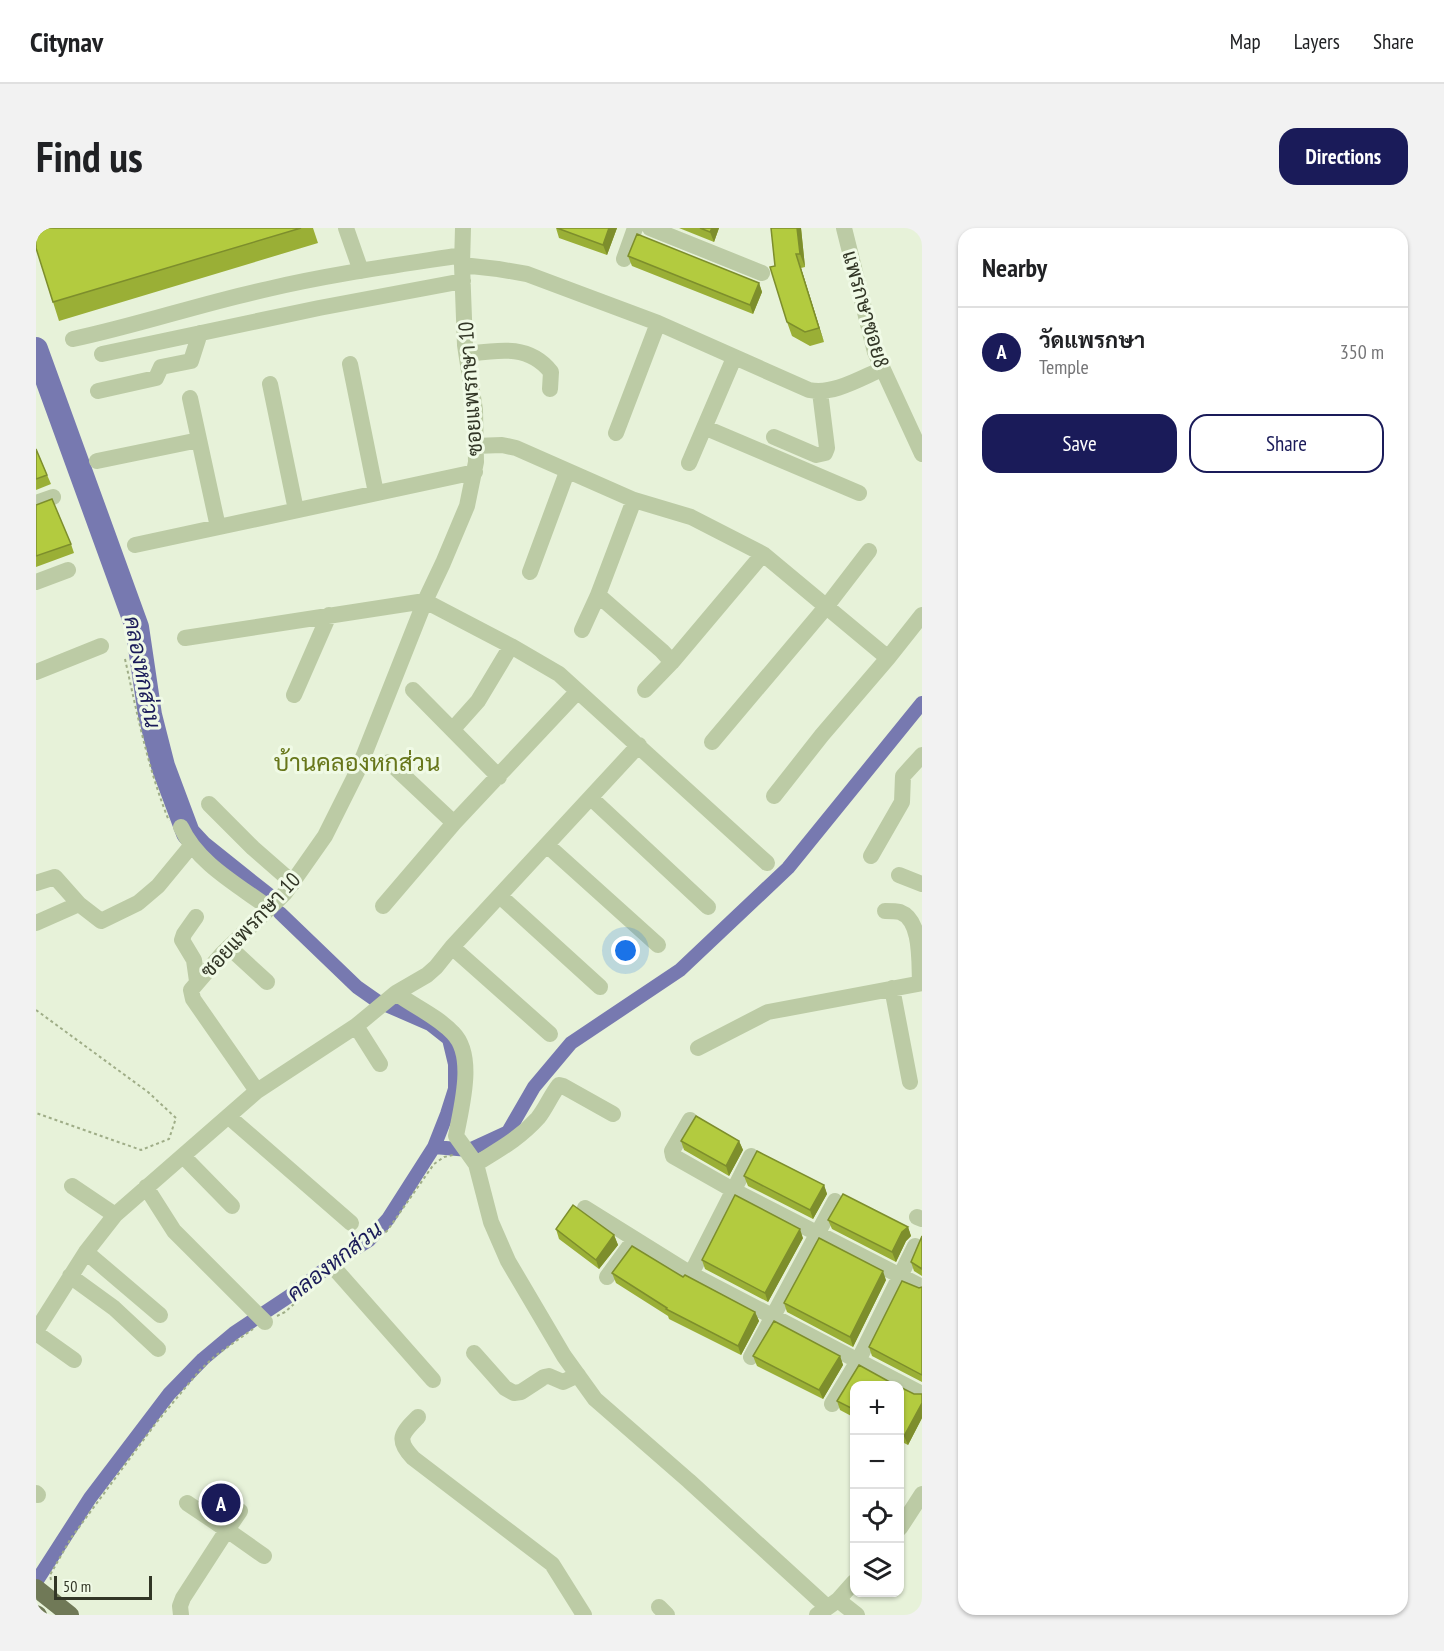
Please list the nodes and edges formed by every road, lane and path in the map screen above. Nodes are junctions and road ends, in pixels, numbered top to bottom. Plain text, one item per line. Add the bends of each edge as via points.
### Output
1 (346, 228) edge
2 (463, 228) edge
3 (635, 228) edge
4 (650, 228) edge
5 (844, 228) edge
6 (624, 259) dead end
7 (462, 267) junction
8 (361, 271) junction
9 (762, 273) dead end
10 (658, 323) junction
11 (200, 333) junction
12 (73, 339) dead end
13 (102, 354) dead end
14 (467, 354) junction
15 (735, 358) junction
16 (350, 364) dead end
17 (882, 369) junction
18 (270, 384) dead end
19 (550, 389) dead end
20 (98, 391) dead end
21 (820, 392) junction
22 (190, 398) dead end
23 (706, 428) junction
24 (616, 433) dead end
25 (774, 437) dead end
26 (199, 440) junction
27 (475, 446) junction
28 (922, 454) edge
29 (97, 461) dead end
30 (689, 463) dead end
31 (475, 472) junction
32 (567, 472) junction
33 (859, 493) dead end
34 (376, 494) junction
35 (53, 497) edge
36 (634, 500) junction
37 (36, 503) edge
38 (296, 510) junction
39 (218, 527) junction
40 (135, 545) dead end
41 (869, 551) dead end
42 (762, 555) junction
43 (68, 570) dead end
44 (530, 572) dead end
45 (36, 582) edge
46 (598, 595) junction
47 (425, 601) junction
48 (826, 607) junction
49 (329, 615) junction
50 (922, 615) edge
51 (582, 630) dead end
52 (185, 638) dead end
53 (101, 646) dead end
54 (511, 646) junction
55 (888, 658) junction
56 (125, 659) dead end
57 (672, 662) junction
58 (36, 672) edge
59 (413, 690) dead end
60 (645, 690) dead end
61 (578, 691) junction
62 (294, 695) dead end
63 (453, 729) junction
64 (712, 742) dead end
65 (639, 745) junction
66 (922, 755) edge
67 (389, 762) dead end
68 (499, 777) junction
69 (774, 796) dead end
70 (591, 798) junction
71 (209, 804) dead end
72 (454, 823) junction
73 (175, 824) joint
74 (191, 846) junction
75 (548, 846) junction
76 (871, 856) dead end
77 (767, 863) dead end
78 (899, 875) dead end
79 (36, 883) edge
80 (294, 883) junction
81 (922, 884) edge
82 (501, 897) junction
83 (79, 904) junction
84 (383, 906) dead end
85 (708, 907) dead end
86 (269, 908) junction
87 (885, 911) dead end
88 (196, 917) dead end
89 (36, 923) edge
90 (658, 945) dead end
91 (452, 947) junction
92 (229, 948) junction
93 (197, 981) junction
94 (267, 982) dead end
95 (921, 983) edge
96 (600, 987) dead end
97 (892, 988) junction
98 (393, 995) junction
99 (36, 1010) edge
100 (361, 1023) junction
101 (550, 1034) dead end
102 (698, 1048) dead end
103 (380, 1064) dead end
104 (910, 1082) dead end
105 (257, 1091) junction
106 (36, 1113) edge
107 (613, 1114) dead end
108 (229, 1117) junction
109 (690, 1120) dead end
110 (467, 1154) junction
111 (183, 1156) junction
112 (751, 1156) dead end
113 (72, 1186) dead end
114 (146, 1187) junction
115 (734, 1190) junction
116 (835, 1201) dead end
117 (232, 1206) dead end
118 (585, 1208) dead end
119 (116, 1215) junction
120 (351, 1223) dead end
121 (817, 1233) junction
122 (633, 1240) junction
123 (915, 1246) edge
124 (86, 1252) junction
125 (335, 1269) junction
126 (691, 1274) junction
127 (901, 1275) junction
128 (70, 1276) junction
129 (607, 1277) dead end
130 (922, 1287) edge
131 (160, 1315) dead end
132 (772, 1317) junction
133 (38, 1323) edge
134 (264, 1323) junction
135 (158, 1349) dead end
136 (474, 1353) dead end
137 (752, 1357) edge
138 (74, 1359) dead end
139 (858, 1361) junction
140 (572, 1378) junction
141 (433, 1380) dead end
142 (922, 1394) edge
143 (832, 1404) dead end
144 (418, 1417) dead end
145 (922, 1494) edge
146 (187, 1503) dead end
147 (240, 1511) dead end
148 (904, 1522) edge
149 (227, 1530) junction
150 (264, 1556) dead end
151 (850, 1586) edge
152 (53, 1601) edge
153 (827, 1607) edge
154 (181, 1615) edge
155 (584, 1615) edge
156 (857, 1615) edge

1 - 8 street
2 - 7 street, ซอยแพรกษา 10
3 - 6 street
4 - 9 street
5 - 17 street, แพรกษาซอย8
7 - 8 street
7 - 10 street via 527,274
7 - 11 street via 319,308
7 - 14 street, ซอยแพรกษา 10
8 - 12 street via 268,289
10 - 15 street
10 - 24 street
11 - 13 street
11 - 20 street via 190,360 161,367 156,378
14 - 19 street via 497,350 530,354 551,372
14 - 27 street, ซอยแพรกษา 10 via 475,410
15 - 21 street
15 - 23 street
16 - 34 street
17 - 21 street
17 - 28 street, แพรกษาซอย8
18 - 38 street
21 - 25 street via 825,453 816,455
22 - 26 street
23 - 30 street
23 - 33 street
26 - 29 street
26 - 39 street
27 - 31 street, ซอยแพรกษา 10
27 - 32 street via 516,448
31 - 34 street
31 - 47 street, ซอยแพรกษา 10 via 467,506
32 - 36 street
32 - 44 street
34 - 38 street
35 - 37 street
36 - 42 street via 691,517
36 - 46 street
38 - 39 street
39 - 40 street
41 - 48 street
42 - 48 street
42 - 57 street
43 - 45 street
46 - 51 street
46 - 57 street
47 - 49 street
47 - 54 street
47 - 80 street, ซอยแพรกษา 10 via 358,770 326,836
48 - 55 street
48 - 64 street
49 - 52 street
49 - 62 street
50 - 55 street
53 - 58 street
54 - 61 street via 559,674
54 - 63 street via 478,701
55 - 69 street
56 - 73 path via 154,777
57 - 60 street
59 - 63 street
61 - 65 street
61 - 68 street
63 - 68 street
65 - 70 street
65 - 77 street
66 - 76 street via 903,777 902,802
67 - 72 street
68 - 72 street
70 - 75 street
70 - 85 street
71 - 80 street
72 - 84 street
73 - 74 street
74 - 83 street via 158,886 138,903 101,921
74 - 86 street
75 - 82 street
75 - 90 street
78 - 81 street
79 - 83 street via 55,877
80 - 86 street, ซอยแพรกษา 10
82 - 91 street
82 - 96 street
83 - 89 street
86 - 92 street, ซอยแพรกษา 10
87 - 95 street via 900,912 914,923
88 - 93 street via 182,940 194,960
91 - 98 street via 427,975
91 - 101 street
92 - 93 street, ซอยแพรกษา 10
92 - 94 street
93 - 105 street, ซอยแพรกษา 10 via 191,990 193,999
95 - 97 street
97 - 102 street via 768,1012
97 - 104 street
98 - 100 street
98 - 110 street via 438,1019 455,1035 462,1050 466,1082 456,1136
99 - 106 path via 148,1092 176,1118 169,1139 141,1150
100 - 103 street
100 - 105 street
105 - 108 street
107 - 110 street via 559,1085 539,1116 513,1142
108 - 111 street
108 - 120 street
109 - 115 street via 672,1155
110 - 125 path via 450,1156 434,1164 387,1231
110 - 140 street via 508,1261 564,1356
111 - 114 street
111 - 117 street
112 - 115 street
113 - 119 street
114 - 119 street
114 - 134 street via 174,1231
115 - 121 street
115 - 126 street
116 - 121 street
118 - 122 street
119 - 124 street
121 - 127 street
121 - 132 street
122 - 126 street
122 - 129 street
123 - 127 street
124 - 128 street
124 - 131 street
125 - 134 path via 285,1312
125 - 141 street
126 - 132 street
127 - 130 street
127 - 139 street
128 - 133 street
128 - 135 street via 114,1308
132 - 137 street
132 - 139 street
133 - 138 street
134 - 152 path via 200,1370 156,1423 71,1538 50,1575
136 - 140 street via 514,1393 546,1376
139 - 142 street
139 - 143 street
140 - 153 street
144 - 155 street via 404,1431 404,1448 552,1564
145 - 148 street
146 - 149 street
147 - 149 street
149 - 150 street
149 - 154 street via 183,1598
151 - 153 street
153 - 156 street

